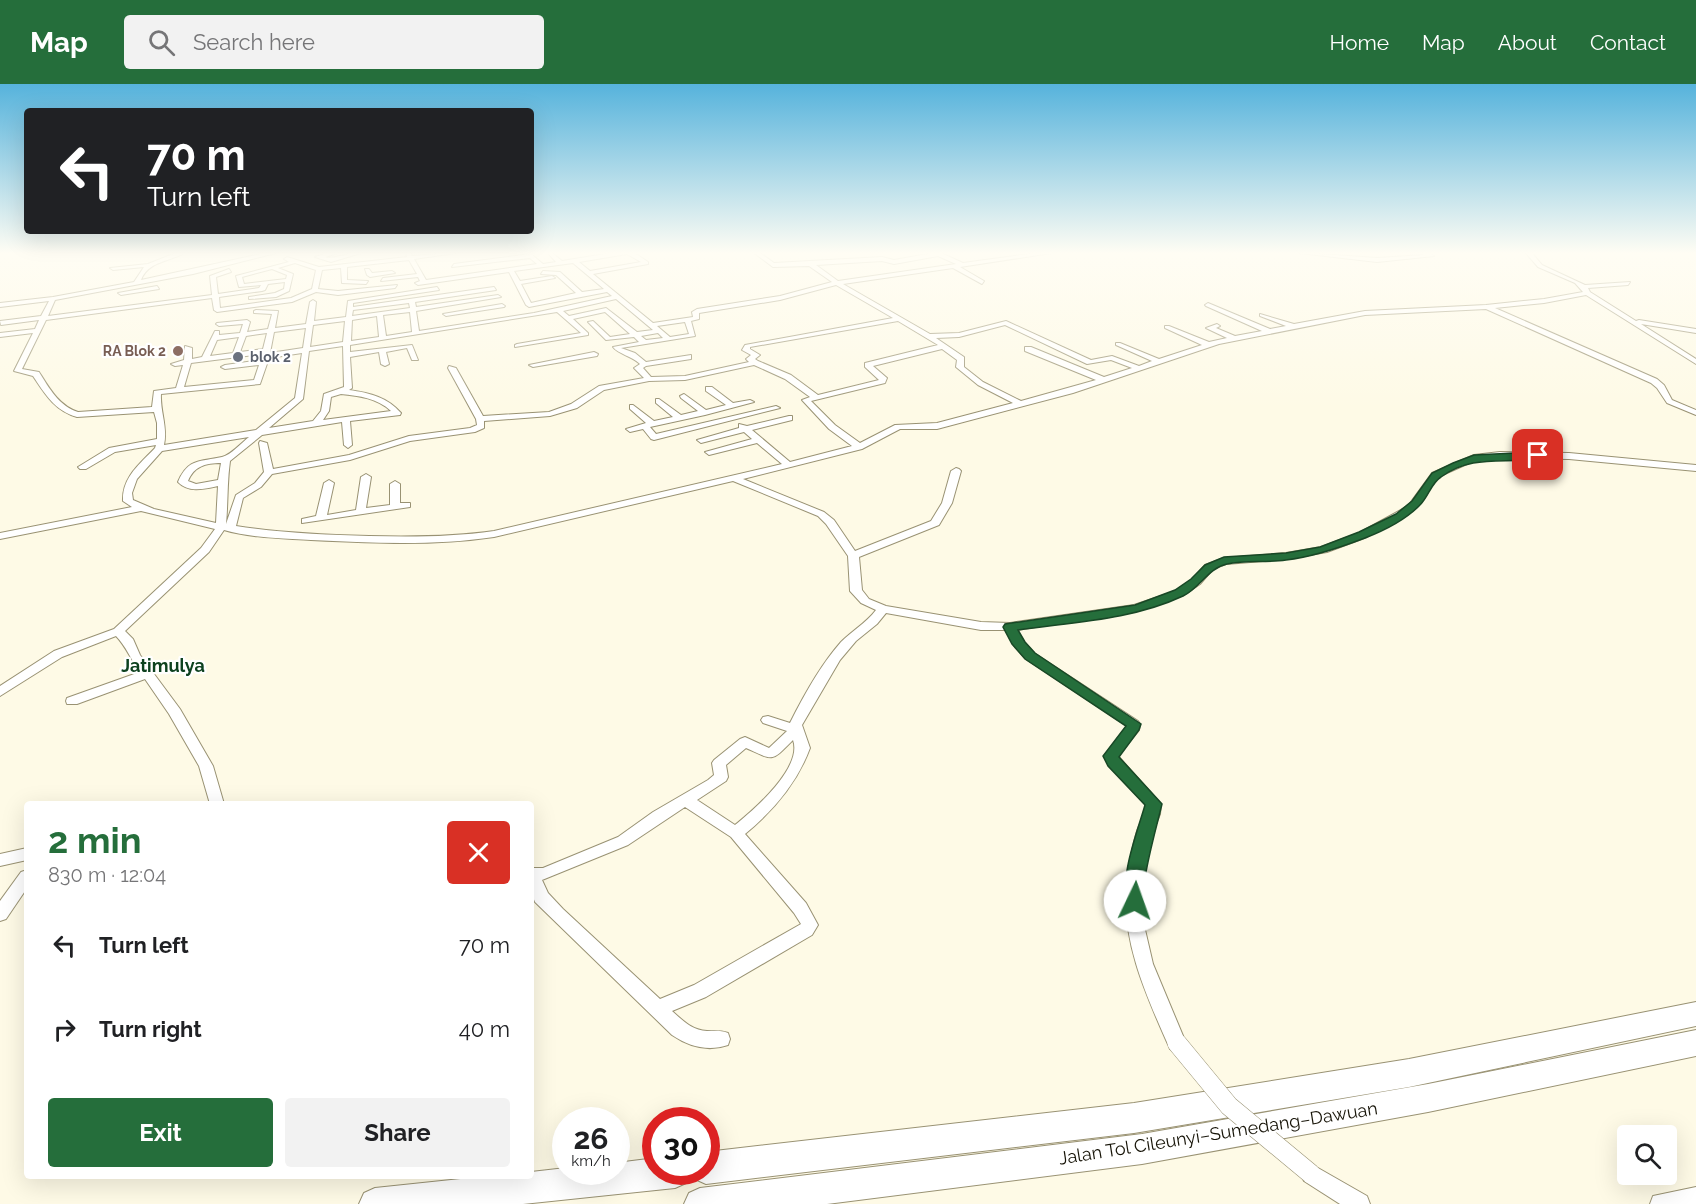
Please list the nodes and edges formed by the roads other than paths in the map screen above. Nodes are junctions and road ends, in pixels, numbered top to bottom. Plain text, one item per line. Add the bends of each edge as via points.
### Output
1 (50, 304) edge
2 (220, 304) edge
3 (224, 304) edge
4 (246, 304) edge
5 (313, 304) edge
6 (350, 304) edge
7 (382, 304) edge
8 (412, 304) edge
9 (449, 304) edge
10 (584, 304) edge
11 (626, 304) edge
12 (740, 304) edge
13 (874, 304) edge
14 (1513, 304) edge
15 (1608, 304) edge
16 (444, 305) junction
17 (1208, 305) dead end
18 (502, 306) joint
19 (217, 307) junction
20 (1486, 307) junction
21 (349, 309) junction
22 (413, 309) junction
23 (558, 310) junction
24 (380, 314) junction
25 (446, 314) junction
26 (1262, 315) dead end
27 (348, 318) junction
28 (568, 318) junction
29 (42, 319) junction
30 (509, 319) junction
31 (899, 319) junction
32 (603, 320) junction
33 (687, 320) junction
34 (2, 322) dead end
35 (1635, 322) junction
36 (309, 325) junction
37 (577, 325) junction
38 (651, 325) junction
39 (1217, 326) dead end
40 (1294, 326) junction
41 (1167, 327) dead end
42 (448, 328) junction
43 (37, 331) junction
44 (270, 331) junction
45 (1696, 331) edge
46 (601, 332) junction
47 (659, 332) junction
48 (1271, 332) junction
49 (416, 333) junction
50 (243, 334) junction
51 (0, 335) edge
52 (635, 335) junction
53 (929, 336) junction
54 (581, 337) junction
55 (215, 338) junction
56 (383, 339) junction
57 (608, 339) junction
58 (669, 339) junction
59 (1235, 339) junction
60 (645, 343) junction
61 (529, 344) junction
62 (1118, 344) dead end
63 (346, 345) junction
64 (1209, 345) junction
65 (517, 346) dead end
66 (944, 346) junction
67 (617, 347) junction
68 (188, 348) dead end
69 (560, 349) junction
70 (1028, 349) dead end
71 (306, 350) junction
72 (382, 350) junction
73 (593, 353) dead end
74 (236, 355) junction
75 (346, 355) junction
76 (227, 356) junction
77 (265, 356) junction
78 (688, 357) dead end
79 (415, 358) dead end
80 (205, 359) junction
81 (1158, 361) junction
82 (188, 362) junction
83 (1696, 362) edge
84 (542, 363) junction
85 (755, 363) junction
86 (176, 364) dead end
87 (385, 364) dead end
88 (644, 364) junction
89 (533, 365) dead end
90 (1088, 365) dead end
91 (225, 367) junction
92 (452, 368) dead end
93 (1139, 368) junction
94 (1077, 369) junction
95 (649, 379) junction
96 (1101, 380) junction
97 (219, 386) junction
98 (180, 389) junction
99 (709, 390) dead end
100 (341, 392) junction
101 (684, 396) dead end
102 (816, 397) junction
103 (659, 401) dead end
104 (750, 402) dead end
105 (1020, 404) junction
106 (732, 406) junction
107 (633, 407) dead end
108 (776, 408) dead end
109 (156, 409) junction
110 (721, 409) junction
111 (705, 412) junction
112 (1696, 413) edge
113 (680, 418) junction
114 (789, 418) dead end
115 (480, 419) junction
116 (733, 419) junction
117 (346, 420) junction
118 (316, 423) junction
119 (648, 425) junction
120 (630, 429) dead end
121 (746, 429) junction
122 (260, 439) junction
123 (701, 440) dead end
124 (759, 440) junction
125 (160, 445) junction
126 (348, 445) dead end
127 (860, 447) junction
128 (709, 452) dead end
129 (226, 460) junction
130 (787, 464) junction
131 (83, 467) dead end
132 (1696, 468) edge
133 (956, 471) dead end
134 (269, 472) junction
135 (366, 477) dead end
136 (733, 478) junction
137 (222, 482) junction
138 (329, 483) dead end
139 (395, 484) dead end
140 (407, 505) dead end
141 (395, 507) junction
142 (141, 508) junction
143 (361, 512) junction
144 (347, 514) junction
145 (321, 518) junction
146 (306, 521) dead end
147 (226, 528) junction
148 (0, 536) edge
149 (336, 539) junction
150 (853, 556) junction
151 (883, 609) junction
152 (1010, 627) junction
153 (118, 631) junction
154 (146, 674) junction
155 (0, 692) edge
156 (72, 701) dead end
157 (768, 720) dead end
158 (797, 731) junction
159 (685, 800) junction
160 (216, 801) edge
161 (736, 833) junction
162 (24, 855) edge
163 (0, 860) edge
164 (534, 874) edge
165 (24, 880) edge
166 (534, 881) edge
167 (0, 914) edge
168 (658, 1009) junction
169 (1696, 1014) edge
170 (721, 1039) dead end
171 (1696, 1043) edge
172 (720, 1166) edge
173 (642, 1176) edge
174 (1696, 1198) edge
175 (375, 1204) edge
176 (700, 1204) edge
177 (1359, 1204) edge
178 (1661, 1204) edge

1 - 29 street
2 - 19 street
3 - 19 street
4 - 19 street
5 - 36 street
6 - 21 street
7 - 21 street
8 - 22 street
9 - 16 street
10 - 23 street
11 - 38 street
12 - 33 street via 698,311 697,318
13 - 31 street
14 - 20 street
15 - 35 street
16 - 22 street
16 - 25 street
17 - 48 street
18 - 25 street
18 - 30 street
19 - 29 street
19 - 44 street via 274,311
19 - 50 street via 247,322
19 - 55 street
20 - 40 street via 1365,313
20 - 112 street via 1654,381 1669,402
21 - 27 street
22 - 24 street
22 - 49 street
23 - 28 street
23 - 30 street
24 - 27 street
24 - 56 street
25 - 42 street
26 - 40 street
27 - 36 street
27 - 63 street
28 - 32 street via 604,310
28 - 37 street
29 - 34 street
29 - 43 street
30 - 42 street
31 - 53 street
31 - 85 street via 821,330 746,347 756,355 750,358
32 - 37 street
32 - 46 street
32 - 52 street
33 - 38 street
33 - 58 street via 693,335
35 - 45 street
35 - 83 street
36 - 44 street
36 - 71 street
37 - 54 street
38 - 47 street
39 - 59 street via 1209,328
40 - 48 street
41 - 64 street
42 - 49 street
43 - 51 street
43 - 109 street via 18,371 36,374 45,390 68,412 86,416
44 - 50 street
44 - 77 street
46 - 54 street
46 - 57 street
47 - 52 street
47 - 58 street
48 - 59 street
49 - 56 street
50 - 55 street
50 - 74 street
52 - 57 street
52 - 60 street
53 - 66 street
53 - 93 street via 959,335 1006,323 1090,362 1112,358
54 - 69 street
55 - 80 street
56 - 63 street
57 - 67 street
58 - 60 street
59 - 64 street
60 - 67 street
61 - 65 street
61 - 69 street
61 - 84 street
62 - 81 street
63 - 71 street
63 - 75 street
64 - 81 street
66 - 102 street via 868,365 882,381
66 - 105 street via 960,359 960,367 969,374
67 - 88 street
68 - 82 street
69 - 73 street
69 - 84 street
70 - 94 street
71 - 77 street
71 - 122 street via 299,399
72 - 75 street
72 - 79 street via 412,346
72 - 87 street
74 - 76 street
74 - 77 street
75 - 100 street via 348,388
76 - 80 street
76 - 91 street
77 - 91 street
77 - 97 street via 257,382
78 - 88 street
80 - 82 street
81 - 93 street
82 - 86 street
82 - 98 street
84 - 89 street
85 - 95 street via 686,378
85 - 102 street via 788,377
88 - 95 street via 638,367
90 - 94 street
91 - 97 street
92 - 115 street
93 - 96 street
94 - 96 street
95 - 115 street via 602,388 560,412
96 - 105 street
97 - 98 street
98 - 109 street via 157,393
99 - 106 street
100 - 117 street via 374,396 397,413
100 - 118 street via 327,396 325,411
101 - 111 street
102 - 127 street via 806,401
103 - 113 street
104 - 106 street
105 - 127 street via 937,426 898,427
106 - 110 street
107 - 119 street
108 - 116 street
109 - 125 street via 161,423
110 - 111 street
110 - 116 street
111 - 113 street
113 - 119 street
114 - 121 street
115 - 134 street via 481,426 476,429 409,439 350,457
116 - 119 street via 654,437
116 - 121 street
117 - 118 street
117 - 126 street
118 - 122 street
119 - 120 street
121 - 123 street
121 - 124 street
122 - 125 street
122 - 129 street
122 - 134 street
124 - 128 street
124 - 130 street
125 - 131 street via 112,450
125 - 142 street via 125,491 128,501
127 - 130 street
129 - 137 street
129 - 137 street via 200,462 183,482 188,486
130 - 136 street
132 - 152 street via 1569,456 1474,458 1435,475 1416,503 1400,516 1333,546 1286,556 1224,561 1209,567 1180,592 1137,608
133 - 150 street via 947,503 935,523
134 - 147 street via 239,497
135 - 143 street
136 - 149 street via 481,536 436,540
136 - 150 street via 821,514
137 - 147 street
138 - 145 street
139 - 141 street
140 - 141 street
141 - 143 street
142 - 147 street
142 - 148 street
143 - 144 street
144 - 145 street
144 - 149 street
145 - 146 street
147 - 149 street
147 - 153 street
150 - 151 street via 856,591 865,602
151 - 152 street via 981,626
151 - 158 street via 871,626 852,638 812,693 795,725
152 - 177 street, bridge via 1030,656 1133,724 1111,756 1154,804 1135,884 1136,918 1153,990 1177,1043 1229,1106 1311,1174
153 - 154 street via 129,642
153 - 155 street via 58,654
154 - 156 street
154 - 160 street via 175,712 206,766
157 - 158 street
158 - 159 street via 771,754 745,742 719,763 721,777
158 - 161 street via 803,748 796,763 761,813
159 - 161 street
159 - 164 street via 623,841 552,871
161 - 168 street via 810,925 700,991
162 - 163 street
165 - 167 street
166 - 168 street via 541,897 557,914
168 - 170 street via 685,1034 706,1041
169 - 172 highway, Jalan Tol Cileunyi–Sumedang–Dawuan via 1409,1073 1134,1118
171 - 176 highway, Jalan Tol Cileunyi–Sumedang–Dawuan via 1428,1098 1142,1149
173 - 175 highway
174 - 178 street

